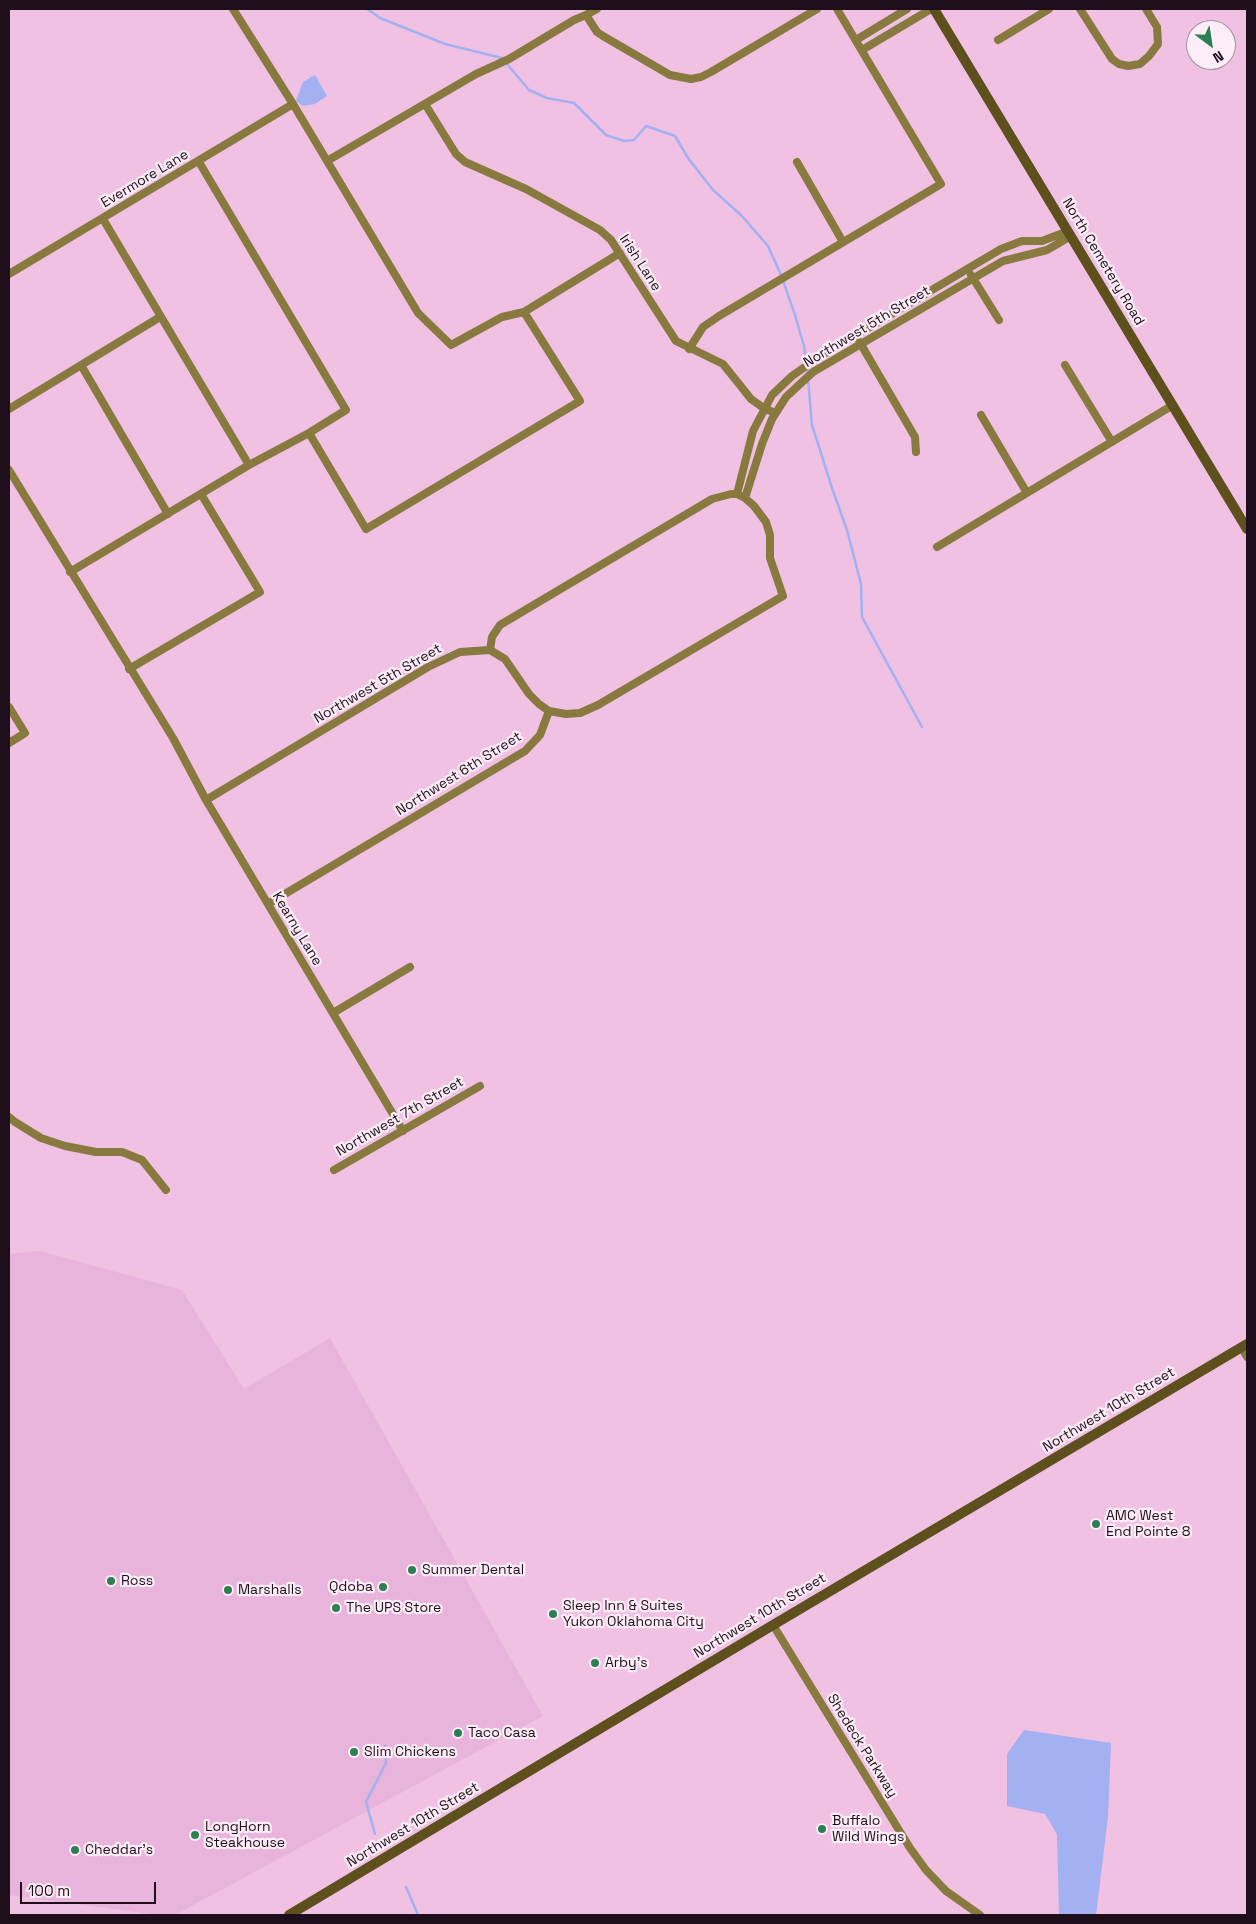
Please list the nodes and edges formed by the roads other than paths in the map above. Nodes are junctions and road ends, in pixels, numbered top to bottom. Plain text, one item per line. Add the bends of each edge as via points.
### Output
1 (234, 9) edge
2 (596, 9) edge
3 (817, 9) edge
4 (837, 9) edge
5 (907, 9) edge
6 (933, 9) edge
7 (1049, 9) edge
8 (1080, 9) edge
9 (1146, 9) edge
10 (586, 15) junction
11 (856, 40) junction
12 (998, 40) dead end
13 (862, 50) junction
14 (293, 104) junction
15 (425, 104) junction
16 (199, 162) junction
17 (327, 162) junction
18 (797, 162) dead end
19 (103, 219) junction
20 (1069, 234) junction
21 (844, 242) junction
22 (620, 253) junction
23 (968, 268) junction
24 (9, 274) edge
25 (973, 278) junction
26 (524, 312) junction
27 (160, 317) junction
28 (999, 320) dead end
29 (855, 336) junction
30 (861, 344) junction
31 (689, 349) junction
32 (1065, 364) dead end
33 (81, 365) junction
34 (1173, 405) junction
35 (9, 409) edge
36 (765, 409) junction
37 (776, 413) junction
38 (981, 415) dead end
39 (309, 433) junction
40 (1112, 442) junction
41 (916, 452) dead end
42 (249, 465) junction
43 (9, 470) edge
44 (1028, 493) junction
45 (201, 494) junction
46 (737, 494) junction
47 (745, 498) junction
48 (168, 514) junction
49 (1247, 530) edge
50 (937, 547) dead end
51 (70, 572) junction
52 (490, 650) junction
53 (129, 669) junction
54 (9, 707) edge
55 (549, 711) junction
56 (9, 743) edge
57 (206, 800) junction
58 (268, 904) junction
59 (410, 967) dead end
60 (333, 1013) junction
61 (480, 1086) dead end
62 (9, 1117) edge
63 (403, 1131) junction
64 (334, 1170) dead end
65 (166, 1190) dead end
66 (1244, 1345) edge
67 (1247, 1357) edge
68 (772, 1625) junction
69 (289, 1915) edge
70 (980, 1915) edge

1 - 14 street
2 - 10 street
3 - 10 street via 711,72 691,78 670,74 602,36
4 - 11 street
5 - 11 street
6 - 13 street
6 - 20 main road, North Cemetery Road
7 - 12 street
8 - 9 street via 1112,59 1128,66 1140,64 1158,44 1157,27
10 - 15 street
11 - 13 street
13 - 21 street via 942,184
14 - 16 street, Evermore Lane
14 - 17 street
15 - 17 street
15 - 22 street, Irish Lane via 456,154 465,162 526,189 600,230
16 - 19 street, Evermore Lane
16 - 39 street via 346,410
17 - 26 street via 418,312 451,345 502,317
18 - 21 street
19 - 24 street, Evermore Lane
19 - 27 street
20 - 23 street, Northwest 5th Street via 1022,241
20 - 25 street, Northwest 5th Street via 1047,250 1003,261
20 - 34 main road, North Cemetery Road
21 - 31 street via 703,327
22 - 26 street
22 - 31 street, Irish Lane via 676,341
23 - 25 street
23 - 29 street, Northwest 5th Street
25 - 28 street
25 - 30 street, Northwest 5th Street
26 - 39 street via 580,401 366,529
27 - 33 street
27 - 42 street
29 - 30 street
29 - 36 street, Northwest 5th Street via 792,376 772,395
30 - 37 street, Northwest 5th Street via 814,372 786,398
30 - 41 street via 915,437
31 - 36 street, Irish Lane via 723,364 751,399
32 - 40 street
33 - 35 street
33 - 48 street
34 - 40 street
34 - 49 main road, North Cemetery Road
36 - 37 street, Irish Lane
36 - 46 street, Northwest 5th Street via 753,431
37 - 47 street, Northwest 5th Street via 762,444
38 - 44 street
39 - 42 street
40 - 44 street
42 - 45 street
43 - 51 street, Kearny Lane
44 - 50 street
45 - 48 street
45 - 53 street via 260,592
46 - 47 street
46 - 52 street via 712,499 500,626 492,637
47 - 55 street via 760,513 768,528 770,558 783,596 598,705 566,714
48 - 51 street
51 - 53 street, Kearny Lane
52 - 55 street via 505,659 529,694
52 - 57 street, Northwest 5th Street via 460,652 428,667
53 - 57 street, Kearny Lane via 173,738
54 - 56 street via 25,733
55 - 58 street, Northwest 6th Street via 540,736 525,751
57 - 58 street, Kearny Lane
58 - 60 street, Kearny Lane
59 - 60 street
60 - 63 street, Kearny Lane
61 - 63 street, Northwest 7th Street
62 - 65 street via 41,1138 65,1146 96,1152 122,1152 142,1160
63 - 64 street, Northwest 7th Street
66 - 67 street
66 - 68 main road, Northwest 10th Street
68 - 69 main road, Northwest 10th Street
68 - 70 street, Shedeck Parkway via 910,1848 946,1891

